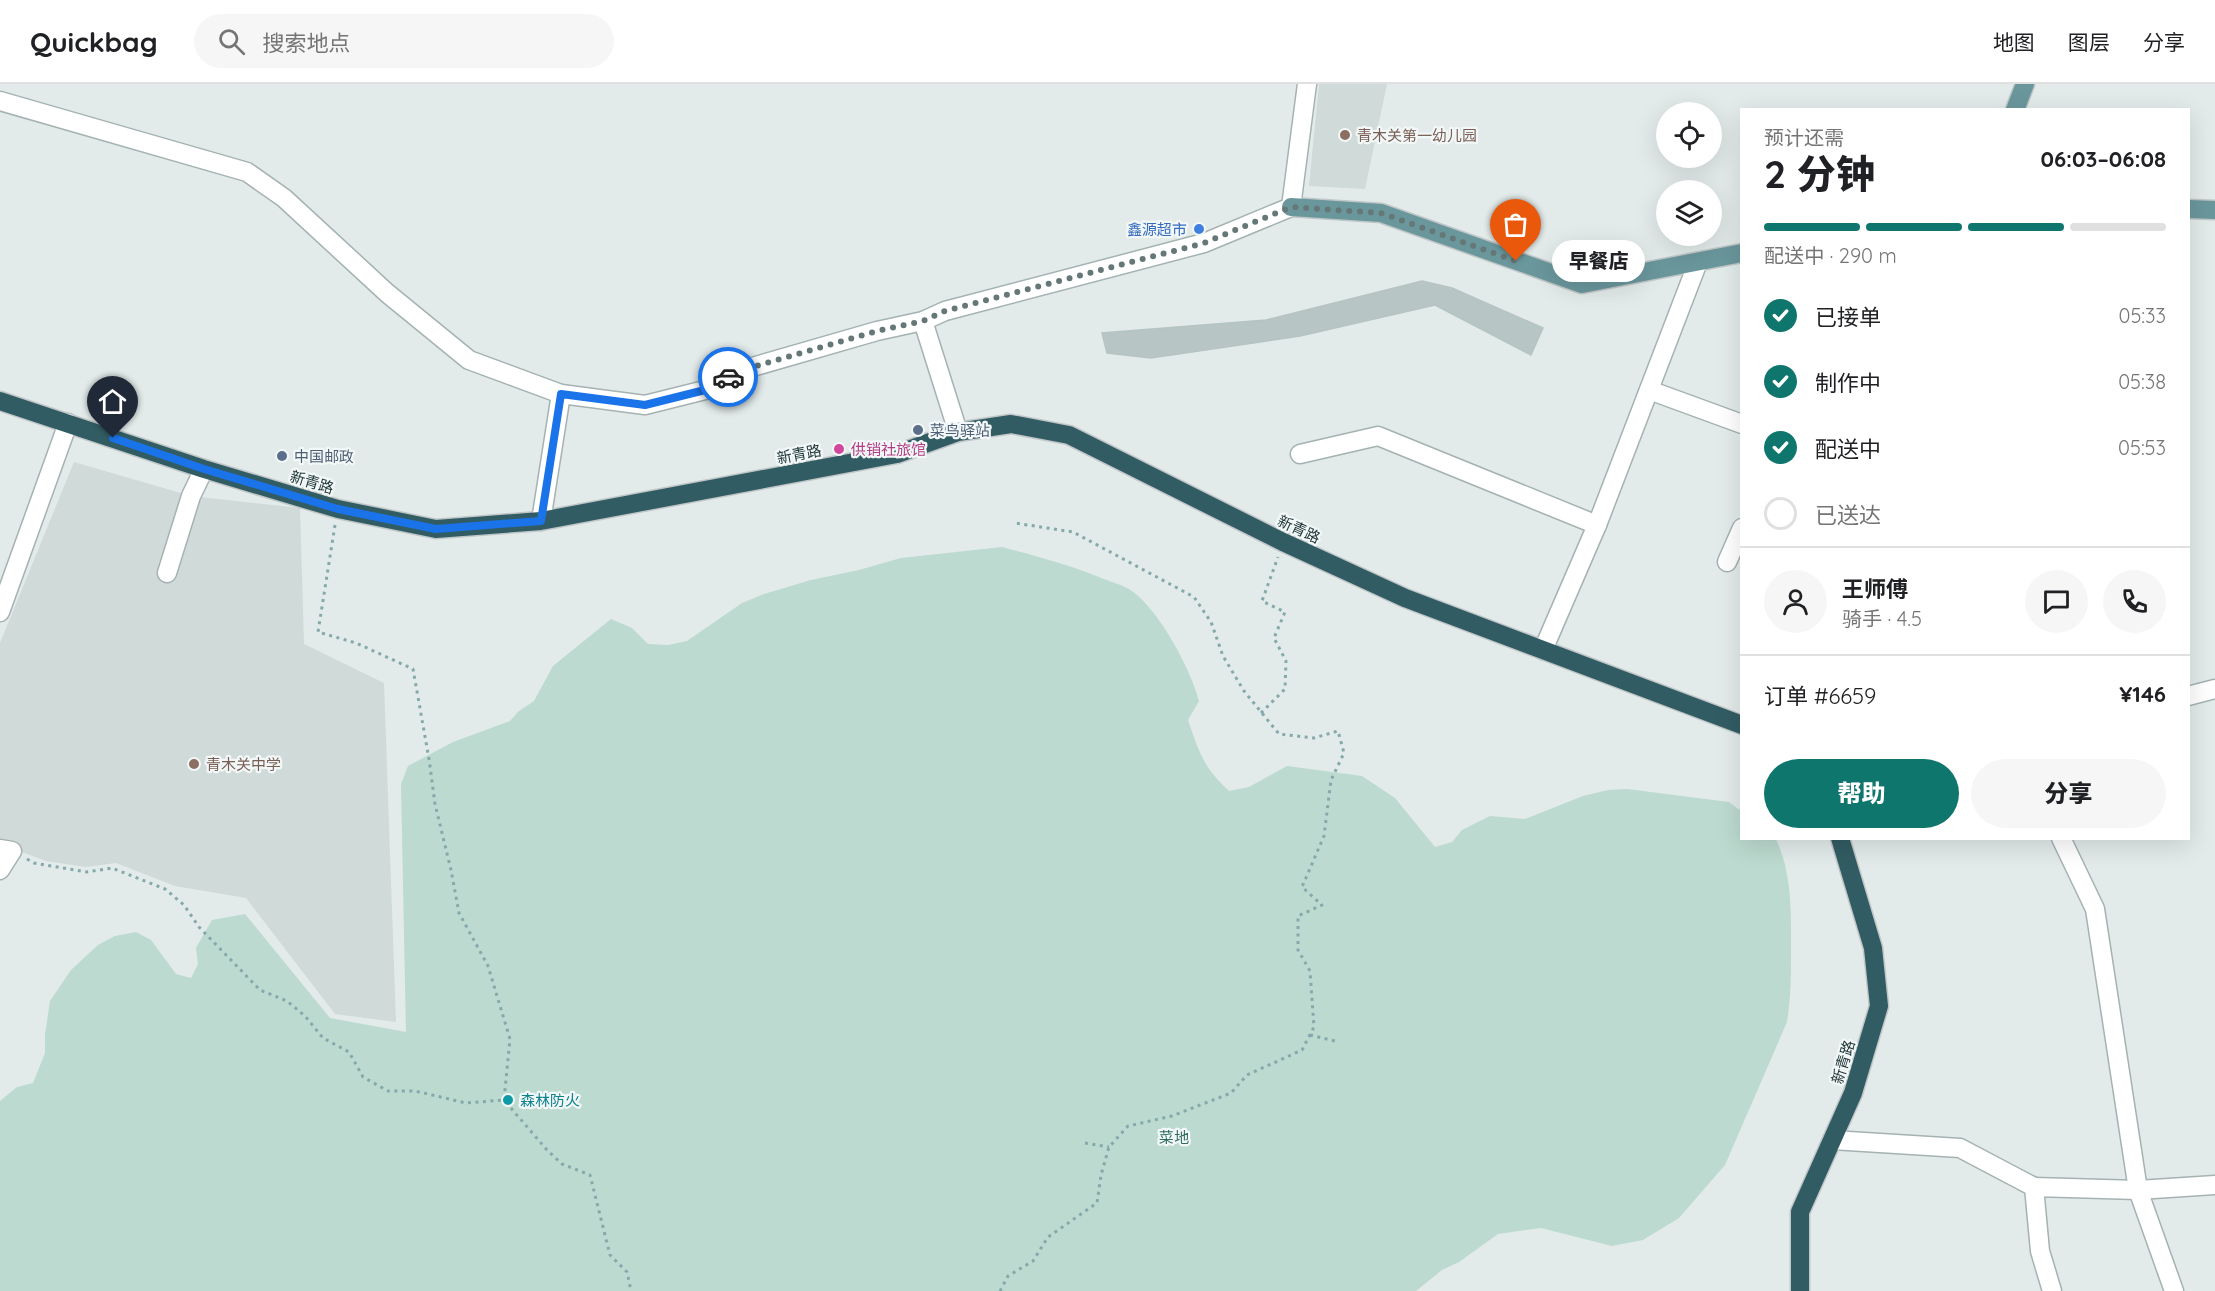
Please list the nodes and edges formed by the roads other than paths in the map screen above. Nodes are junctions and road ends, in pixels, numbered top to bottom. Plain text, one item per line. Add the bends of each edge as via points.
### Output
1 (1307, 84) edge
2 (2025, 84) edge
3 (0, 101) edge
4 (2015, 108) edge
5 (1291, 207) junction
6 (2190, 210) edge
7 (2215, 210) edge
8 (1740, 254) edge
9 (1698, 262) junction
10 (923, 321) junction
11 (1649, 390) junction
12 (561, 394) junction
13 (0, 401) edge
14 (68, 423) junction
15 (1740, 423) edge
16 (958, 432) junction
17 (1300, 454) dead end
18 (204, 469) junction
19 (541, 521) junction
20 (1597, 525) junction
21 (1740, 533) edge
22 (1727, 562) dead end
23 (167, 573) dead end
24 (0, 612) edge
25 (1543, 650) junction
26 (2215, 689) edge
27 (2190, 695) edge
28 (1740, 724) edge
29 (1841, 840) edge
30 (2062, 840) edge
31 (6, 850) edge
32 (0, 870) edge
33 (1832, 1140) junction
34 (2215, 1185) edge
35 (2034, 1187) junction
36 (2138, 1190) junction
37 (1800, 1291) edge
38 (2052, 1291) edge
39 (2174, 1291) edge

1 - 5 street
2 - 4 main road
3 - 12 street via 247,172 284,198 387,293 469,360
5 - 9 main road via 1381,213 1582,284
5 - 10 street via 1204,243 945,311
6 - 7 main road
8 - 9 main road
9 - 11 street
10 - 12 street via 735,372 713,388 645,405
10 - 16 street
11 - 15 street
11 - 20 street
12 - 19 street
13 - 14 highway, 新青路
14 - 18 highway, 新青路
14 - 24 street
16 - 19 highway, 新青路 via 897,454
16 - 25 highway, 新青路 via 1011,424 1069,435 1283,542 1406,598
17 - 20 street via 1378,436
18 - 19 highway, 新青路 via 338,509 436,529
18 - 23 street via 191,496
20 - 25 street
21 - 22 street
25 - 28 highway, 新青路
26 - 27 street
29 - 33 highway, 新青路 via 1873,948 1879,1006 1853,1093
30 - 36 street via 2095,909
31 - 32 street
33 - 35 street via 1960,1148
33 - 37 highway, 新青路 via 1800,1212
34 - 36 street
35 - 36 street
35 - 38 street via 2040,1251
36 - 39 street

